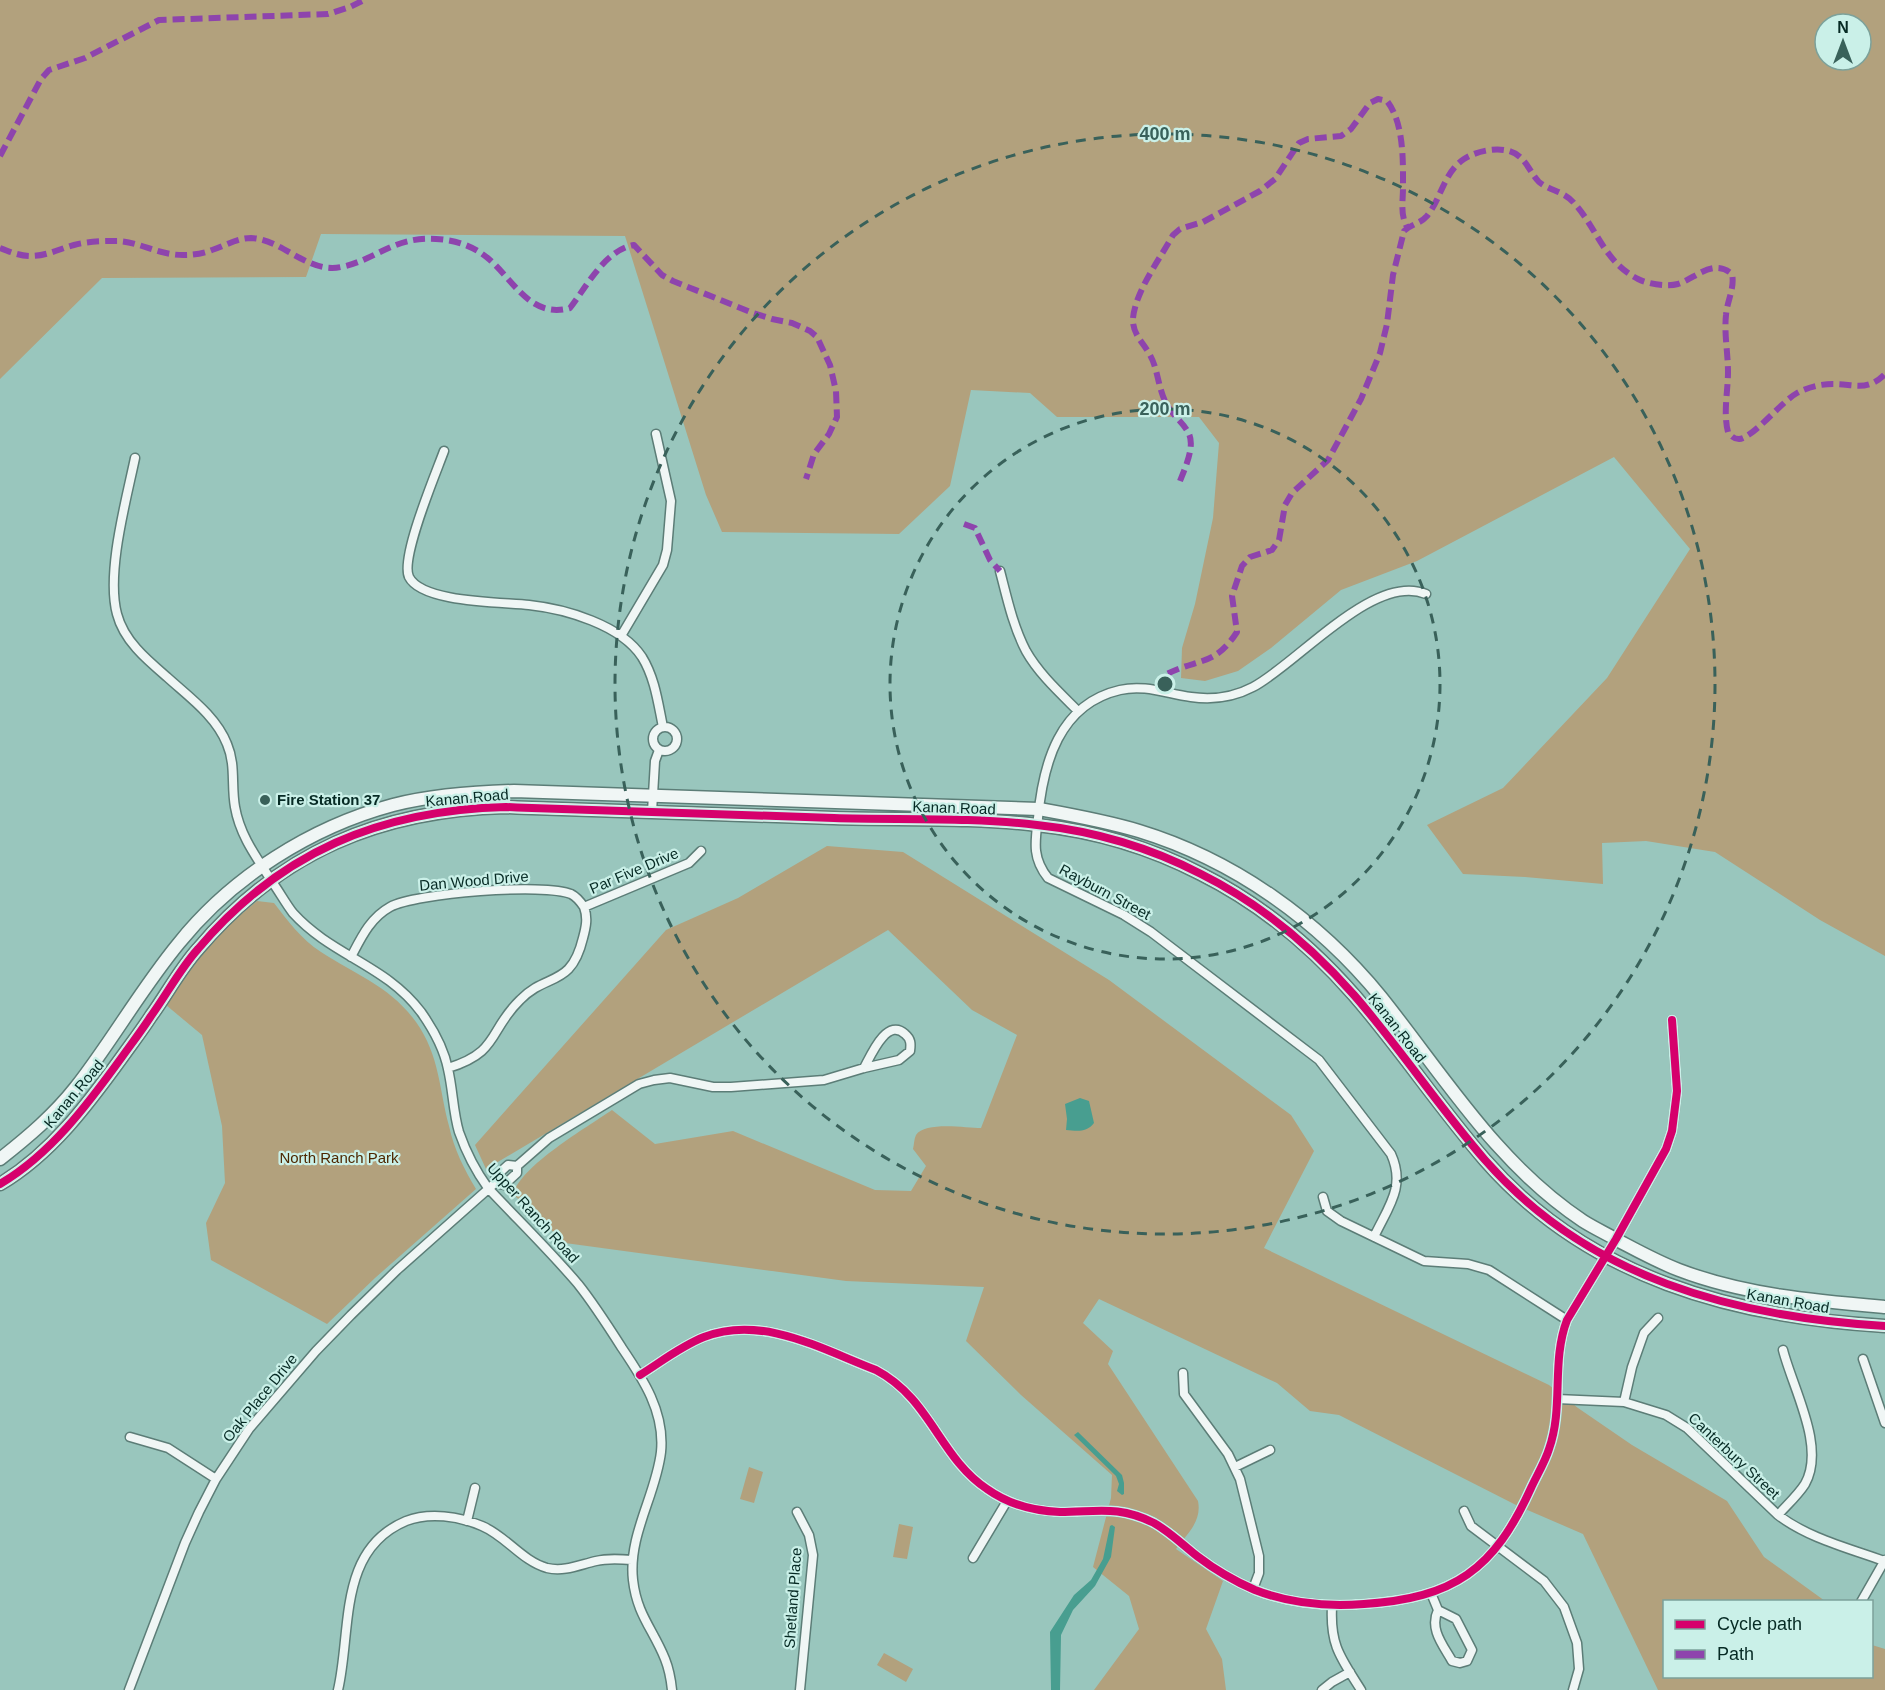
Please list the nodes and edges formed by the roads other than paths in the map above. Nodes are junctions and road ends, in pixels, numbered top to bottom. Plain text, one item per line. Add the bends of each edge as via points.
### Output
1 (656, 434) dead end
2 (444, 451) dead end
3 (135, 458) dead end
4 (1000, 571) dead end
5 (1426, 594) dead end
6 (621, 636) junction
7 (1078, 711) junction
8 (663, 726) junction
9 (659, 750) junction
10 (652, 796) junction
11 (1039, 809) junction
12 (652, 812) junction
13 (1037, 825) junction
14 (700, 851) dead end
15 (261, 866) junction
16 (271, 879) junction
17 (584, 907) junction
18 (351, 957) junction
19 (1672, 1020) dead end
20 (448, 1068) junction
21 (864, 1068) junction
22 (0, 1159) edge
23 (0, 1184) edge
24 (492, 1185) junction
25 (1323, 1197) dead end
26 (1374, 1237) junction
27 (1616, 1239) junction
28 (1606, 1256) junction
29 (1885, 1307) edge
30 (1658, 1318) dead end
31 (1567, 1320) junction
32 (1885, 1326) edge
33 (1783, 1350) dead end
34 (1863, 1359) dead end
35 (1183, 1373) dead end
36 (640, 1375) junction
37 (1557, 1399) junction
38 (1624, 1402) junction
39 (1885, 1423) edge
40 (130, 1437) dead end
41 (1270, 1450) dead end
42 (1235, 1467) junction
43 (216, 1479) junction
44 (475, 1488) dead end
45 (1007, 1501) junction
46 (1464, 1511) dead end
47 (797, 1512) dead end
48 (1778, 1515) junction
49 (467, 1521) junction
50 (1499, 1547) junction
51 (973, 1558) dead end
52 (632, 1560) junction
53 (1885, 1560) edge
54 (1253, 1589) junction
55 (1431, 1593) junction
56 (1862, 1600) edge
57 (1332, 1607) junction
58 (1438, 1610) junction
59 (1350, 1672) junction
60 (129, 1690) edge
61 (338, 1690) edge
62 (672, 1690) edge
63 (800, 1690) edge
64 (1322, 1690) edge
65 (1361, 1690) edge
66 (1573, 1690) edge

1 - 6 street via 671,501 667,550 663,565
2 - 6 street via 407,563 408,576 418,588 475,602 531,605 578,616
3 - 15 street, Upper Ranch Road via 113,572 117,615 139,653 207,713 222,732 232,761 238,824
4 - 7 street via 1027,653
5 - 7 street, Rayburn Street via 1416,590 1393,592 1368,602 1264,681 1240,693 1202,699 1161,690 1120,690
6 - 8 street via 641,656 651,674
7 - 11 street, Rayburn Street via 1049,758
8 - 9 street via 652,735
8 - 9 street via 673,729 677,740 670,750
9 - 10 street
10 - 11 main road, Kanan Road
10 - 12 street
10 - 15 main road, Kanan Road via 514,791 420,799 347,821
11 - 13 street, Rayburn Street
11 - 27 main road, Kanan Road via 1140,831 1177,845 1234,872 1289,908 1329,940 1364,977 1500,1150 1530,1181 1585,1222
12 - 13 main road, Kanan Road
12 - 16 main road, Kanan Road via 506,807 419,816 345,839
13 - 26 street, Rayburn Street via 1036,855 1048,878 1150,932 1306,1048 1330,1072 1397,1167 1397,1190
13 - 28 main road, Kanan Road via 1126,843 1169,860 1226,888 1279,924 1350,991 1487,1163 1519,1195
14 - 17 street, Par Five Drive via 689,863
15 - 16 street, Upper Ranch Road
15 - 22 main road, Kanan Road via 233,888 180,942 75,1088 34,1132
16 - 18 street, Upper Ranch Road via 291,911 312,932
16 - 23 main road, Kanan Road via 228,914 196,950 89,1102 45,1149
17 - 18 street, Dan Wood Drive via 570,894 539,890 463,893 406,901 375,918
17 - 20 street, Par Five Drive via 587,921 577,959 556,980 520,999 480,1054
18 - 20 street, Upper Ranch Road via 407,996 432,1028
19 - 27 street via 1677,1091 1672,1131 1660,1162
20 - 24 street, Upper Ranch Road via 459,1130 475,1170
21 - 21 street, Oak Place Drive via 905,1056 911,1043 907,1035 901,1030 886,1034
21 - 24 street, Oak Place Drive via 824,1080 731,1087 670,1078 639,1084 549,1138 517,1166 508,1166
24 - 36 street, Upper Ranch Road via 600,1313
24 - 43 street, Oak Place Drive via 397,1270 316,1351 249,1429
25 - 26 street via 1327,1211
26 - 31 street via 1424,1261 1490,1270
27 - 28 street
27 - 29 main road, Kanan Road via 1680,1270 1716,1282 1776,1296
28 - 31 street
28 - 32 main road, Kanan Road via 1643,1276 1716,1301 1773,1314
30 - 38 street via 1644,1333
31 - 37 street via 1558,1355
33 - 48 street via 1811,1435 1813,1455 1805,1483
34 - 39 street
35 - 42 street via 1184,1394
36 - 45 street via 688,1344 717,1333 757,1329 792,1337 891,1378 920,1406 968,1474
36 - 52 street, Upper Ranch Road via 657,1411 661,1450
37 - 38 street, Canterbury Street
37 - 50 street via 1556,1426 1549,1451 1519,1516
38 - 48 street, Canterbury Street via 1666,1415 1687,1428
40 - 43 street via 168,1448
41 - 42 street
42 - 54 street via 1259,1556 1259,1573
43 - 60 street, Oak Place Drive via 185,1543
44 - 49 street
45 - 51 street
45 - 54 street via 1042,1511 1103,1509 1139,1517 1163,1529 1218,1571
46 - 50 street via 1471,1526
47 - 63 street, Shetland Place via 809,1534 813,1555
48 - 53 street, Canterbury Street via 1805,1532
49 - 52 street via 495,1533 528,1559 548,1568 559,1570 605,1559
49 - 61 street via 435,1516 410,1520 386,1532 367,1551 353,1581
50 - 55 street via 1467,1574
50 - 66 street via 1544,1581 1564,1607 1577,1643 1579,1669
52 - 62 street, Upper Ranch Road via 636,1601 665,1660
53 - 56 street
54 - 57 street via 1291,1601
55 - 57 street via 1397,1602
55 - 58 street
57 - 59 street via 1333,1638
58 - 58 street via 1434,1627 1452,1661 1467,1661 1472,1650 1456,1619
59 - 64 street
59 - 65 street

